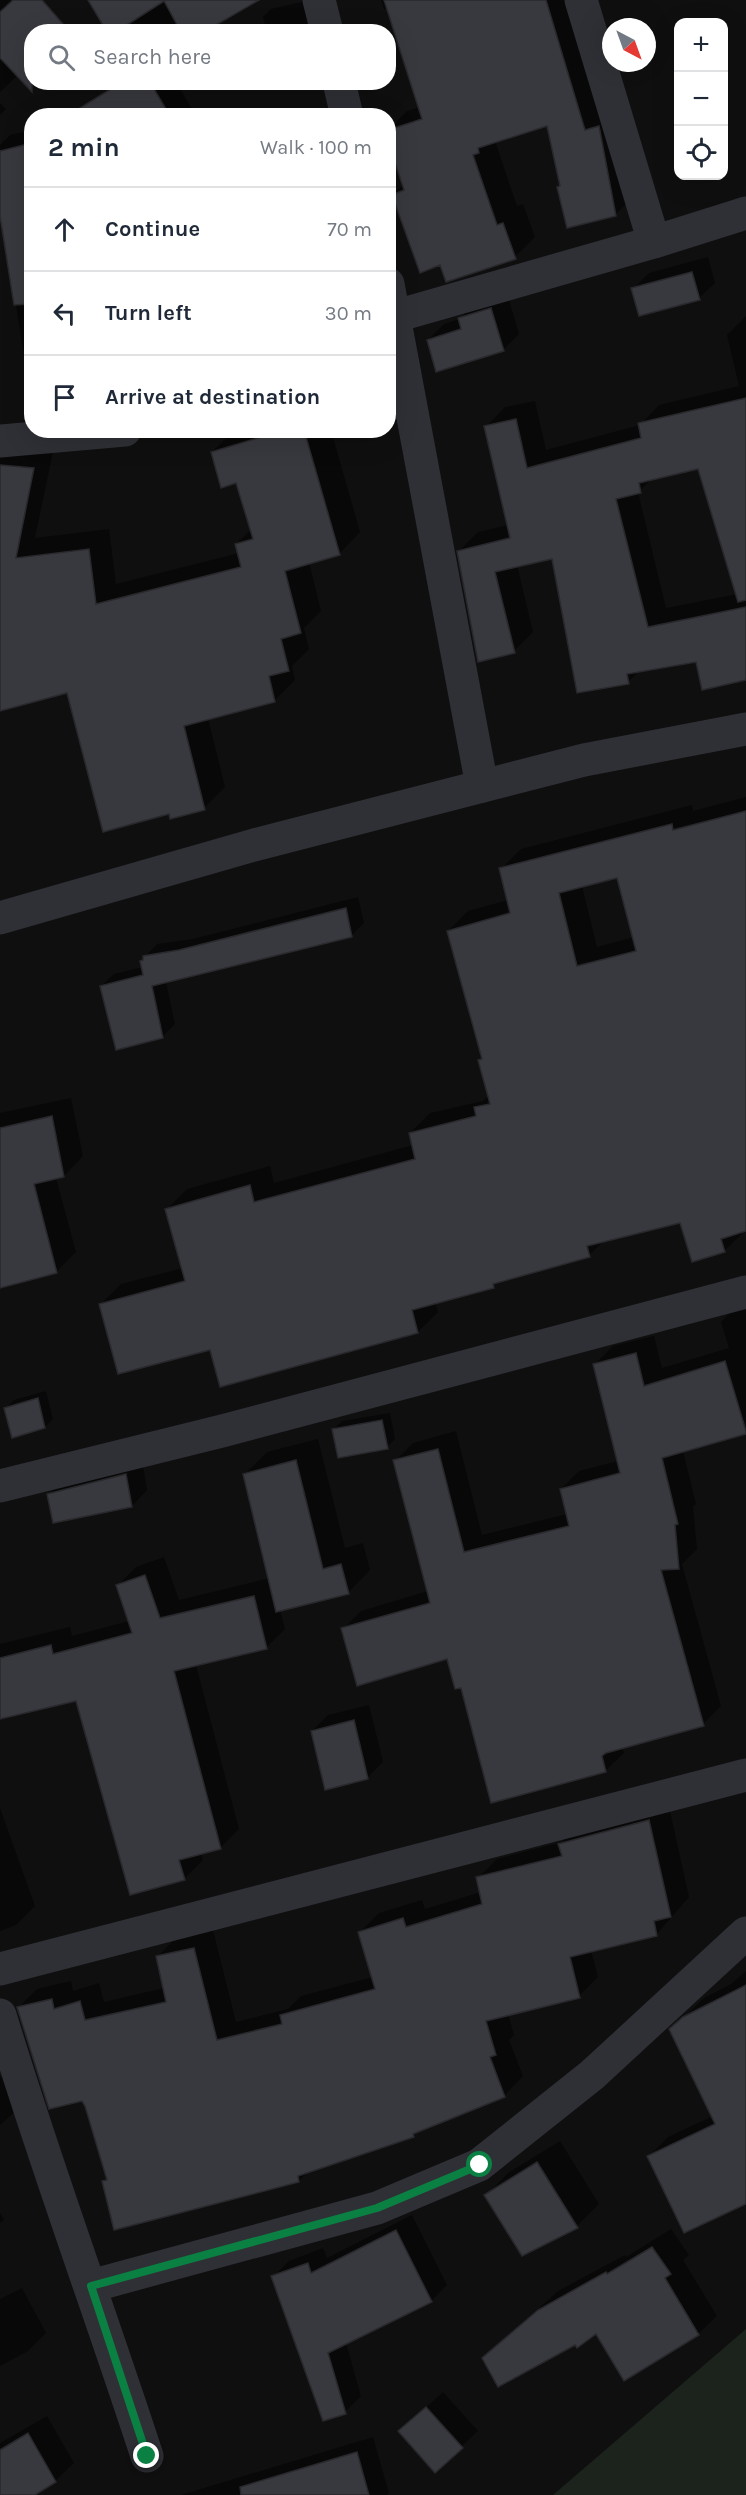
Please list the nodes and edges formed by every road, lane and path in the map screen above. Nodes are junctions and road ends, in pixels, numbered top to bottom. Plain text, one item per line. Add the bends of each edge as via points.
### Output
1 (319, 0) edge
2 (581, 0) edge
3 (325, 24) edge
4 (341, 90) edge
5 (345, 108) edge
6 (746, 213) edge
7 (654, 242) junction
8 (396, 316) joint
9 (396, 376) edge
10 (34, 438) edge
11 (0, 441) edge
12 (746, 729) edge
13 (482, 786) junction
14 (0, 918) edge
15 (746, 1292) edge
16 (0, 1486) edge
17 (746, 1775) edge
18 (746, 1933) edge
19 (0, 1970) edge
20 (0, 2015) edge
21 (91, 2286) junction
22 (147, 2456) dead end

1 - 3 street
2 - 7 street
4 - 5 street
6 - 7 street
7 - 8 street
8 - 9 street
9 - 13 street
10 - 11 street
12 - 13 street via 584,760
13 - 14 street via 254,845
15 - 16 street
17 - 19 street
18 - 21 street via 592,2075 480,2165 377,2208
20 - 21 street via 35,2132
21 - 22 street

